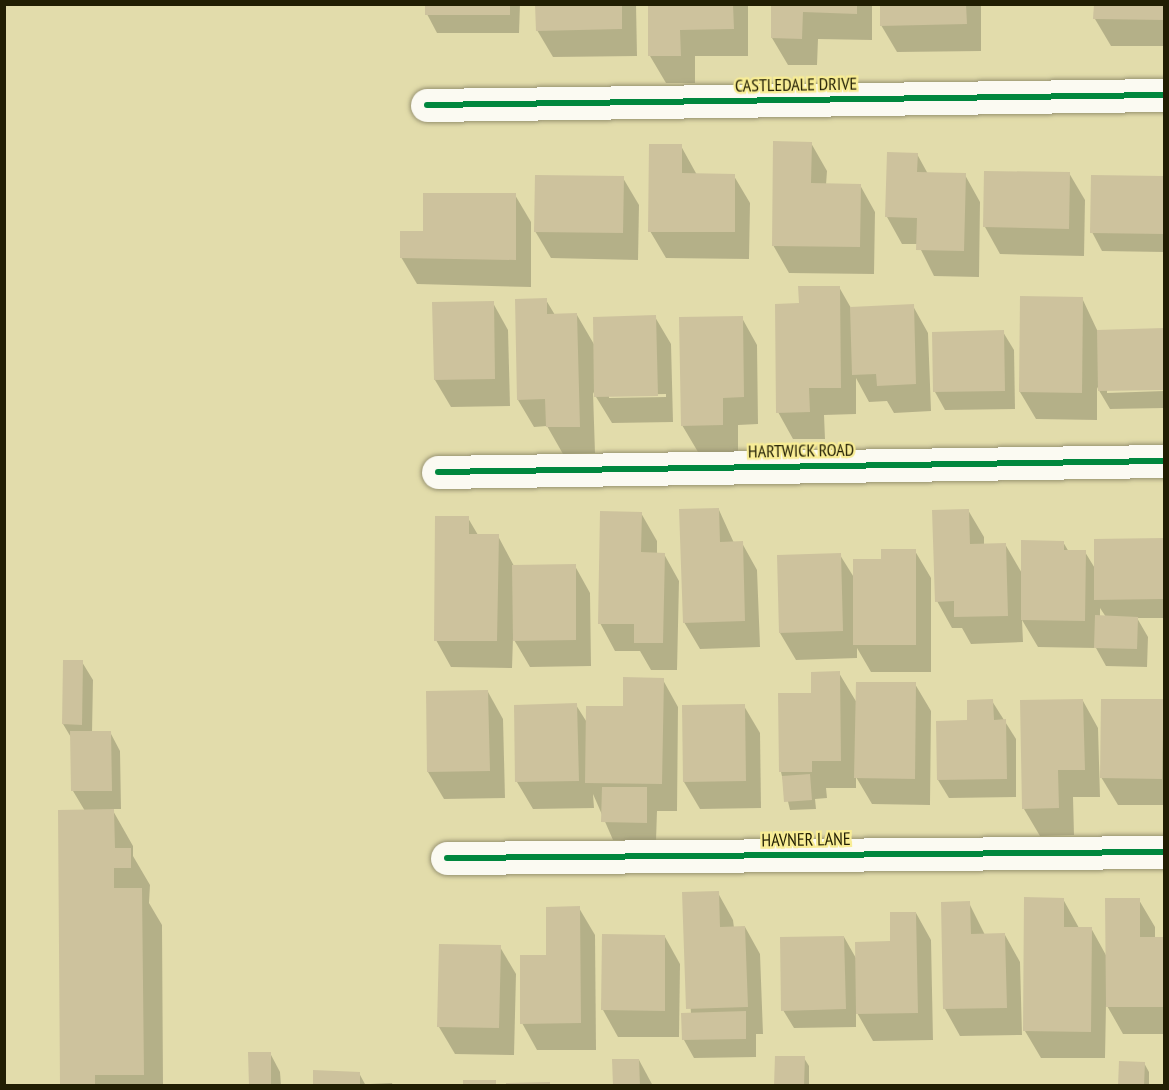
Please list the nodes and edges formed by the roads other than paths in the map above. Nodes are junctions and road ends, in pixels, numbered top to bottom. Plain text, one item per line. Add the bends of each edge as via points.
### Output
1 (1164, 95) edge
2 (427, 105) dead end
3 (1164, 461) edge
4 (438, 472) dead end
5 (1164, 852) edge
6 (447, 858) dead end

1 - 2 street, CASTLEDALE DRIVE
3 - 4 street, HARTWICK ROAD
5 - 6 street, HAVNER LANE

